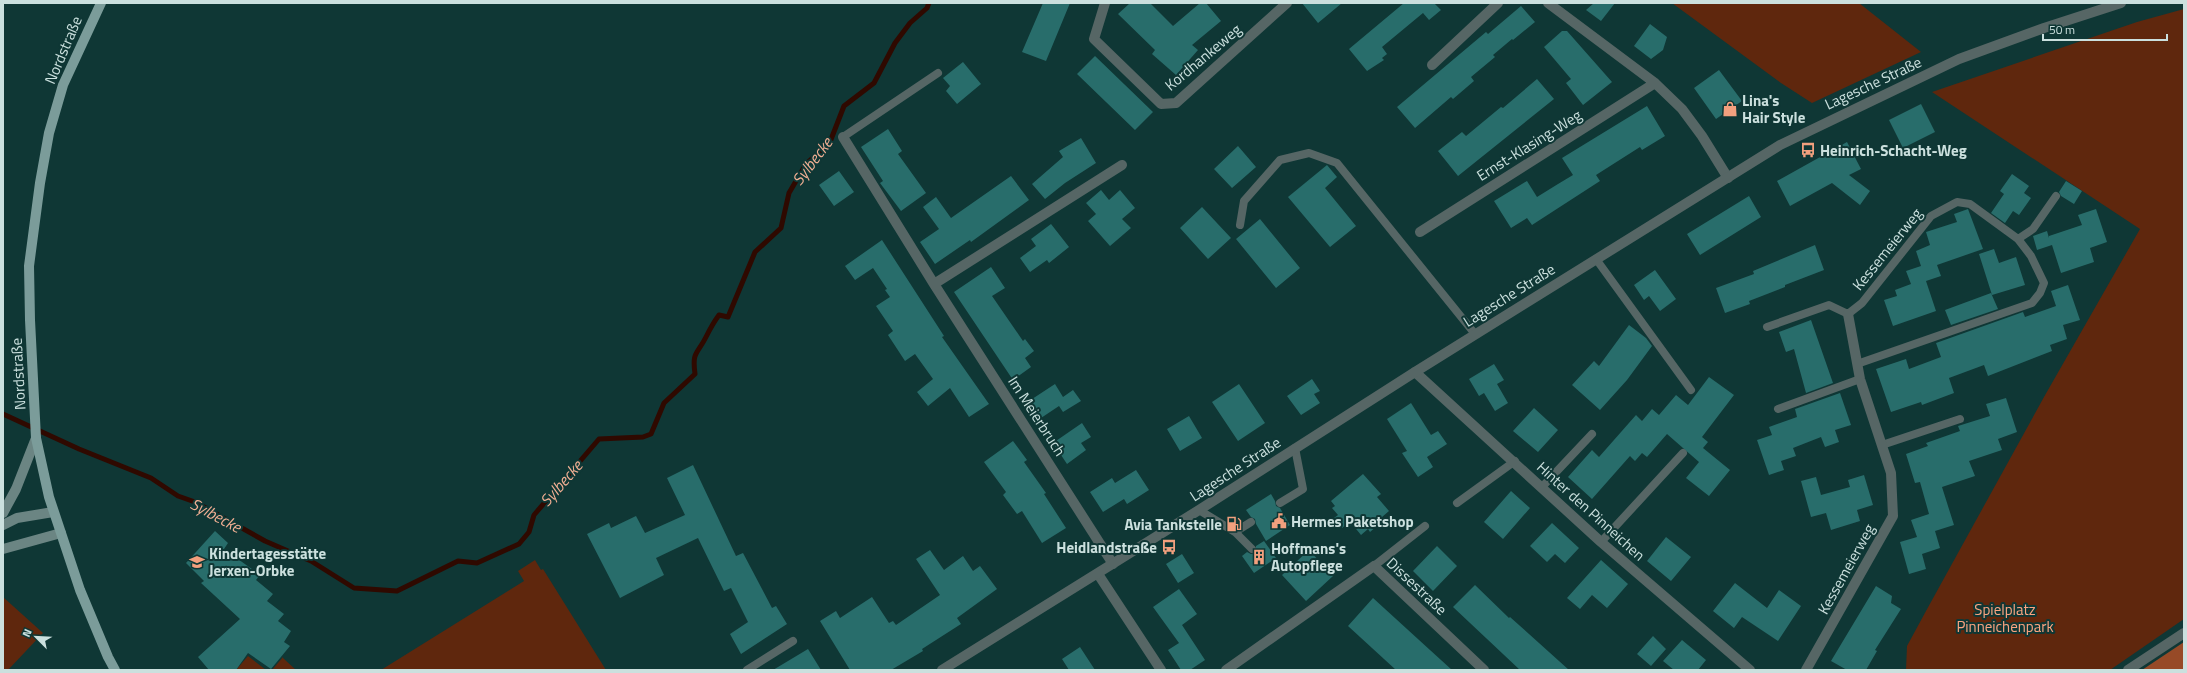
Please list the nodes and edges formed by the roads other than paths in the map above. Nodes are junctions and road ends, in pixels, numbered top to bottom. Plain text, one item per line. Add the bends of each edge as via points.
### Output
1 (100, 3) edge
2 (1105, 3) edge
3 (1287, 3) edge
4 (1498, 3) edge
5 (1548, 3) edge
6 (2121, 3) edge
7 (1432, 65) dead end
8 (938, 73) dead end
9 (1654, 83) junction
10 (843, 137) joint
11 (1122, 166) dead end
12 (1728, 178) junction
13 (2056, 196) dead end
14 (1240, 226) dead end
15 (1420, 232) dead end
16 (2018, 239) junction
17 (1596, 260) junction
18 (934, 284) junction
19 (1848, 314) junction
20 (1767, 327) dead end
21 (1475, 334) junction
22 (1857, 364) junction
23 (1415, 372) junction
24 (1860, 379) junction
25 (1691, 390) dead end
26 (1778, 409) dead end
27 (1960, 419) dead end
28 (1592, 434) dead end
29 (36, 438) junction
30 (1882, 445) junction
31 (1295, 448) junction
32 (1683, 453) dead end
33 (1515, 461) junction
34 (1542, 487) junction
35 (1457, 503) dead end
36 (1280, 504) dead end
37 (1199, 510) junction
38 (3, 512) edge
39 (53, 512) junction
40 (1251, 522) dead end
41 (3, 525) edge
42 (1425, 526) dead end
43 (1236, 532) junction
44 (61, 533) junction
45 (1601, 542) junction
46 (3, 549) edge
47 (1252, 549) dead end
48 (1113, 564) junction
49 (1374, 566) junction
50 (1098, 574) junction
51 (2184, 633) edge
52 (793, 641) dead end
53 (115, 670) edge
54 (747, 670) edge
55 (942, 670) edge
56 (1161, 670) edge
57 (1226, 670) edge
58 (1484, 670) edge
59 (1750, 670) edge
60 (1806, 670) edge
61 (2128, 670) edge

1 - 29 main road, Nordstraße via 63,85 49,133 40,183 29,266
2 - 3 street, Kordhankeweg via 1094,39 1161,104 1176,103
4 - 7 street
5 - 9 street
6 - 12 street, Lagesche Straße via 1959,59 1804,132
8 - 10 lane
9 - 12 street via 1682,109
9 - 15 street, Ernst-Klasing-Weg
10 - 18 street, Im Meierbruch
11 - 18 street
12 - 17 street, Lagesche Straße
13 - 16 lane via 2033,229
14 - 21 lane via 1244,201 1280,160 1309,153 1337,163
16 - 19 lane, Kessemeierweg via 1970,204 1957,202 1931,216 1862,302
16 - 22 lane, Kessemeierweg via 2031,256 2044,284 2032,303
17 - 21 street, Lagesche Straße
17 - 25 lane
18 - 48 street, Im Meierbruch
19 - 20 lane via 1829,305
19 - 22 street, Kessemeierweg
21 - 23 street, Lagesche Straße
22 - 24 street, Kessemeierweg
23 - 31 street, Lagesche Straße
23 - 33 street, Hinter den Pinneichen
24 - 26 lane
24 - 30 street, Kessemeierweg
27 - 30 lane
28 - 34 lane
29 - 38 main road via 16,489
29 - 39 main road, Nordstraße
30 - 60 street, Kessemeierweg via 1891,473 1893,516
31 - 36 lane via 1303,489
31 - 37 street, Lagesche Straße
32 - 45 lane
33 - 34 street, Hinter den Pinneichen
33 - 35 lane
34 - 45 street, Hinter den Pinneichen
37 - 43 lane
37 - 48 street, Lagesche Straße
39 - 41 main road via 17,518
39 - 44 main road, Nordstraße
40 - 43 lane
42 - 49 lane
43 - 47 lane
44 - 46 main road
44 - 53 main road, Nordstraße via 80,590
45 - 59 street, Hinter den Pinneichen
48 - 50 street, Lagesche Straße
49 - 57 street, Dissestraße
49 - 58 street, Dissestraße
50 - 55 street, Lagesche Straße
50 - 56 street
51 - 61 street
52 - 54 lane

